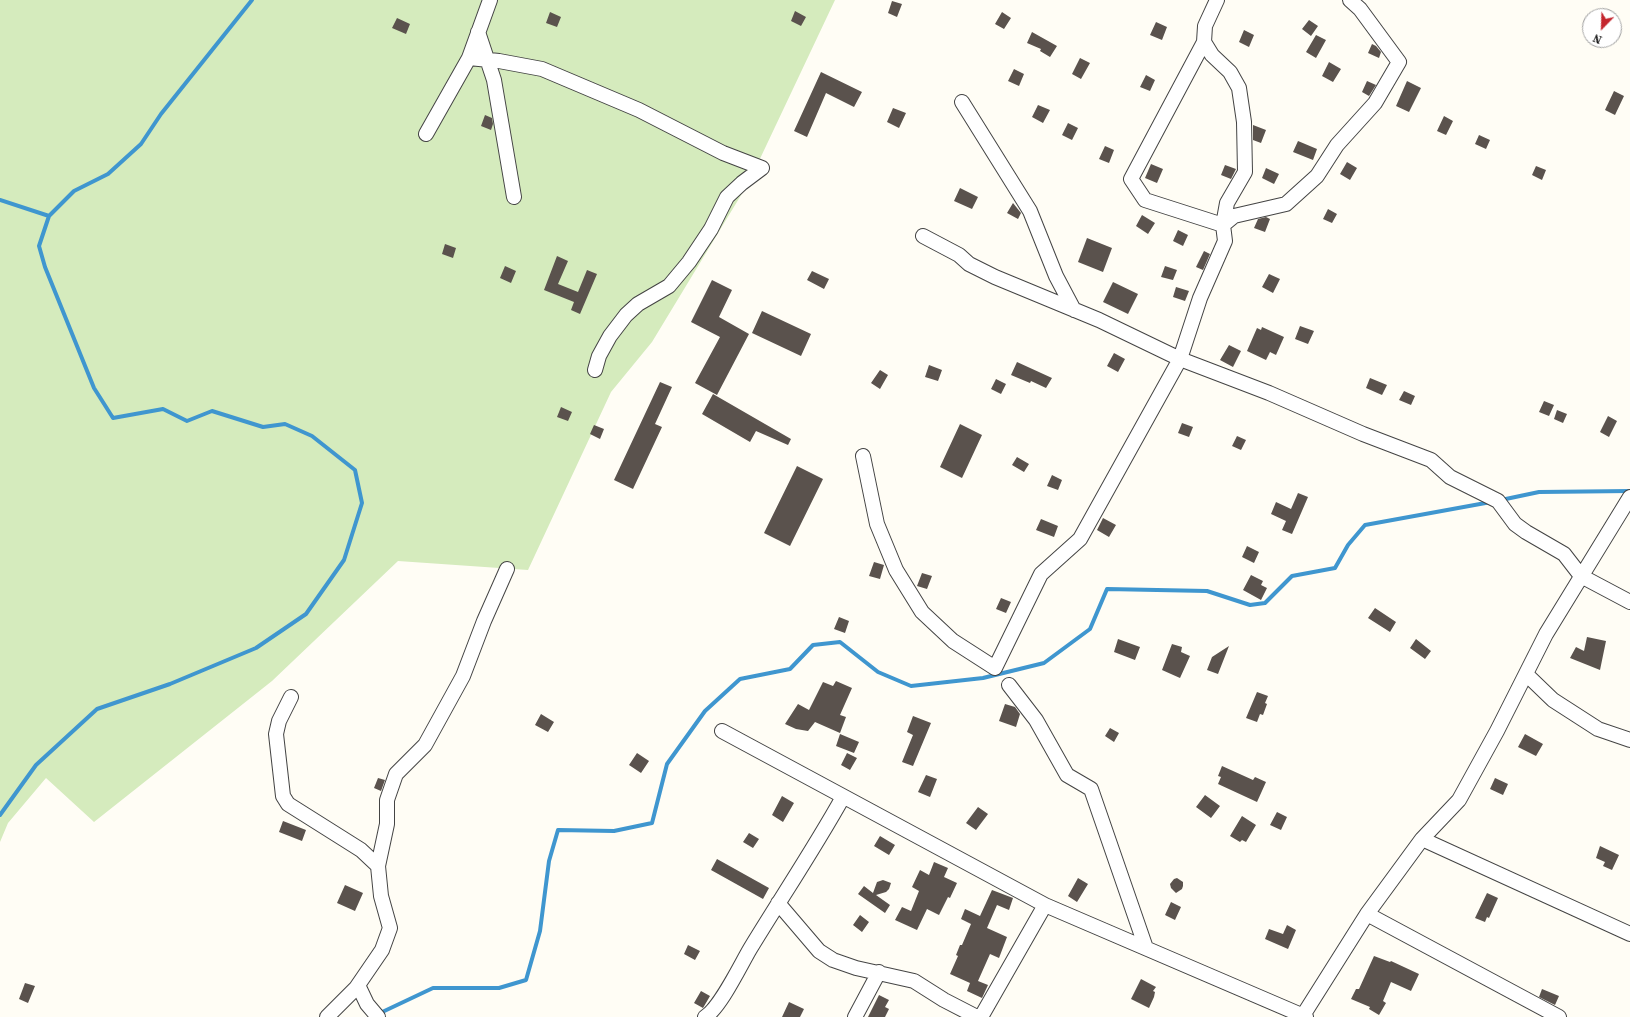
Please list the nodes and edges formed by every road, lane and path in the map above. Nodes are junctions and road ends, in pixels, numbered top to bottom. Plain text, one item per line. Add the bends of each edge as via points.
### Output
1 (490, 0) edge
2 (1217, 0) edge
3 (1350, 0) edge
4 (478, 32) junction
5 (1204, 42) junction
6 (469, 58) junction
7 (489, 60) junction
8 (962, 102) dead end
9 (426, 134) dead end
10 (514, 197) dead end
11 (1223, 225) junction
12 (923, 236) dead end
13 (1074, 310) junction
14 (1180, 360) junction
15 (595, 370) dead end
16 (863, 456) dead end
17 (1630, 497) edge
18 (507, 569) dead end
19 (1581, 576) junction
20 (1630, 602) edge
21 (1526, 674) junction
22 (1009, 685) dead end
23 (291, 697) dead end
24 (722, 731) dead end
25 (1630, 740) edge
26 (844, 797) junction
27 (1422, 839) junction
28 (378, 866) junction
29 (778, 903) junction
30 (1045, 905) junction
31 (1367, 914) junction
32 (1630, 934) edge
33 (1146, 948) junction
34 (879, 972) junction
35 (358, 985) junction
36 (1303, 1016) edge
37 (327, 1017) edge
38 (378, 1017) edge
39 (705, 1017) edge
40 (855, 1017) edge
41 (977, 1017) edge
42 (981, 1017) edge
43 (1559, 1017) edge

1 - 4 street
2 - 5 street via 1205,26
3 - 11 street via 1360,9 1399,62 1375,103 1337,145 1316,176 1286,204 1234,216
4 - 6 street
4 - 7 street
5 - 11 street via 1212,55 1230,72 1239,88 1244,122 1245,172 1227,203
5 - 11 street via 1131,179 1145,200
6 - 7 street
6 - 9 street
7 - 10 street
7 - 15 street via 542,69 639,110 723,153 762,168 727,197 693,257 669,286 638,304 626,315 610,336
8 - 13 street via 1030,212 1056,276
11 - 14 street via 1225,241 1200,298
12 - 13 street via 995,277
13 - 14 street
14 - 16 street via 1080,539 1041,574 995,668 953,641 922,612 903,582 877,524
14 - 19 street via 1269,393 1431,460 1450,477 1498,501 1515,524 1564,554
17 - 19 street
18 - 28 street via 463,676 425,745 396,774 387,800 387,824
19 - 20 street
19 - 21 street via 1546,634
21 - 25 street via 1553,700 1598,729
21 - 27 street via 1458,800
22 - 33 street via 1036,720 1067,775 1091,789
23 - 28 street via 279,721 276,734 283,796 288,804 361,850
24 - 26 street
26 - 29 street
26 - 30 street
27 - 31 street
27 - 32 street
28 - 35 street via 381,896 390,928 382,950
29 - 34 street via 819,951 838,962
29 - 39 street via 717,1004
30 - 33 street
30 - 42 street
31 - 36 street
31 - 43 street
33 - 36 street
34 - 40 street
34 - 41 street via 914,980 944,1000
35 - 37 street
35 - 38 street via 367,1004

